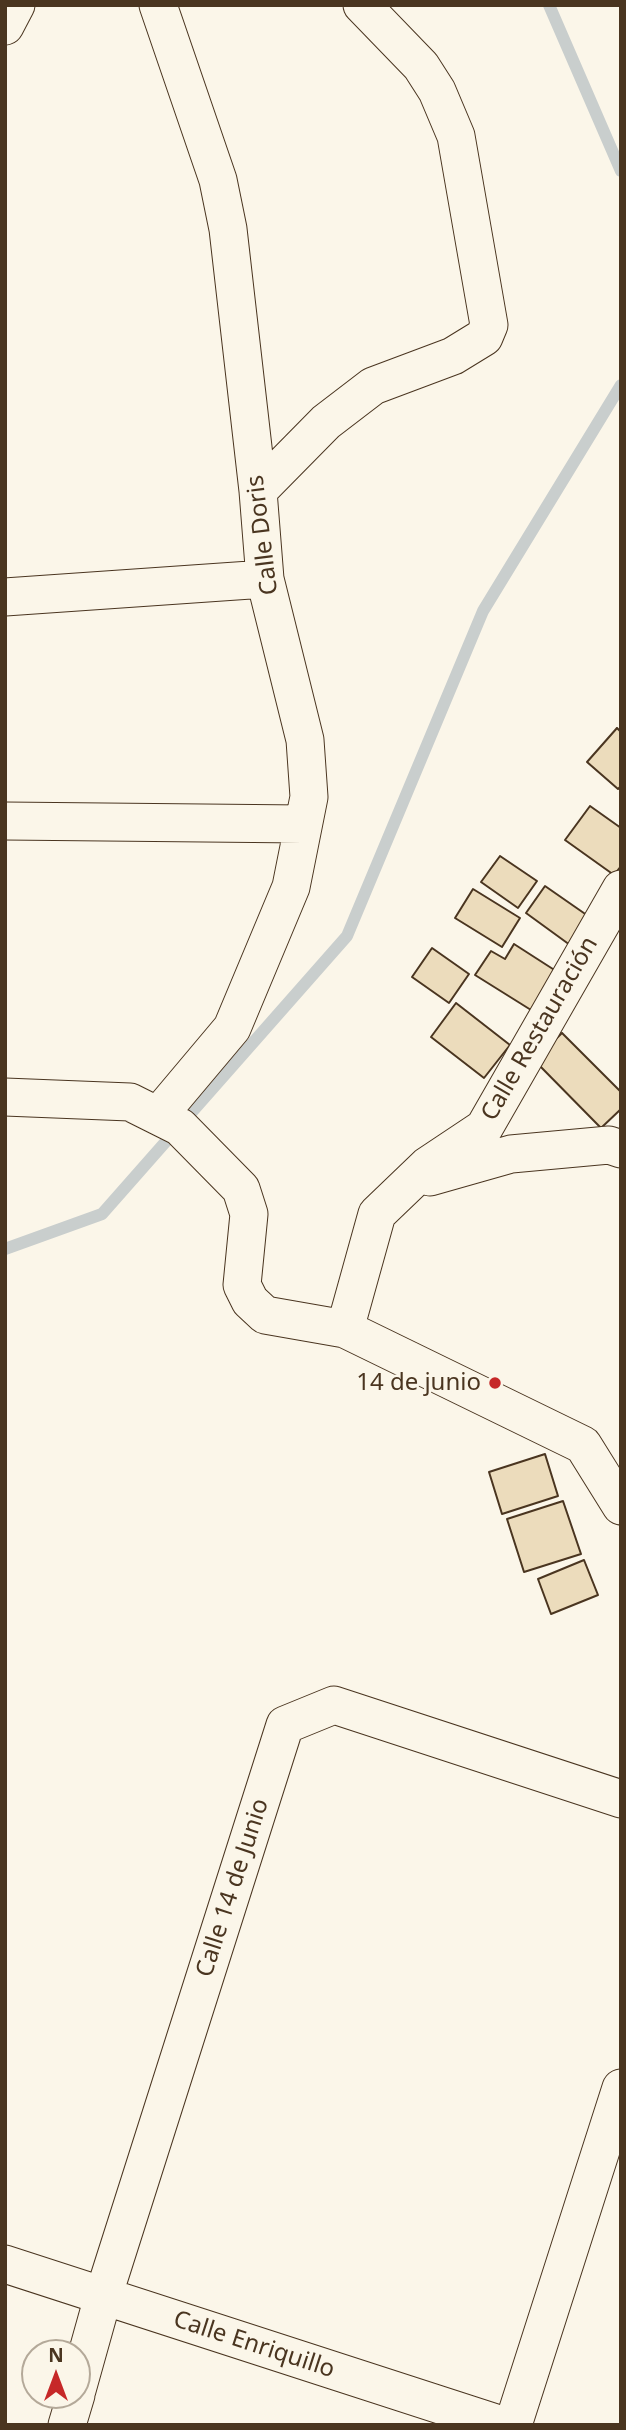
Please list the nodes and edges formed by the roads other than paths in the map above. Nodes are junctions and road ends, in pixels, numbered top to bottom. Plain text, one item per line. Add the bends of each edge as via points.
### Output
1 (16, 5) edge
2 (158, 5) edge
3 (362, 5) edge
4 (5, 26) edge
5 (258, 491) junction
6 (265, 579) junction
7 (5, 597) edge
8 (5, 821) edge
9 (303, 824) junction
10 (621, 889) edge
11 (5, 1097) edge
12 (158, 1116) junction
13 (621, 1149) edge
14 (410, 1183) junction
15 (345, 1329) junction
16 (621, 1506) edge
17 (621, 1799) edge
18 (621, 2088) edge
19 (5, 2264) edge
20 (103, 2297) junction
21 (91, 2340) edge
22 (502, 2425) edge
23 (513, 2425) edge

1 - 4 street
2 - 5 street, Calle Doris via 218,180 228,229
3 - 5 street via 421,66 438,91 456,136 489,325 484,337 453,356 373,386 326,422
5 - 6 street, Calle Doris
6 - 7 street
6 - 9 street, Calle Doris via 305,740 309,797
8 - 9 street
9 - 12 street, Calle Doris via 290,887 232,1028
10 - 14 street, Calle Restauración via 484,1128 427,1166
11 - 12 street via 130,1102
12 - 15 street via 180,1127 241,1189 249,1214 242,1285 250,1301 265,1315
13 - 14 street via 609,1145 511,1154
14 - 15 street, Calle Restauración via 377,1213
15 - 16 street via 583,1445
17 - 20 street, Calle 14 de Junio via 334,1704 285,1725
18 - 23 street
19 - 20 street, Calle Enriquillo
20 - 21 street, Calle 14 de Junio
20 - 22 street, Calle Enriquillo

